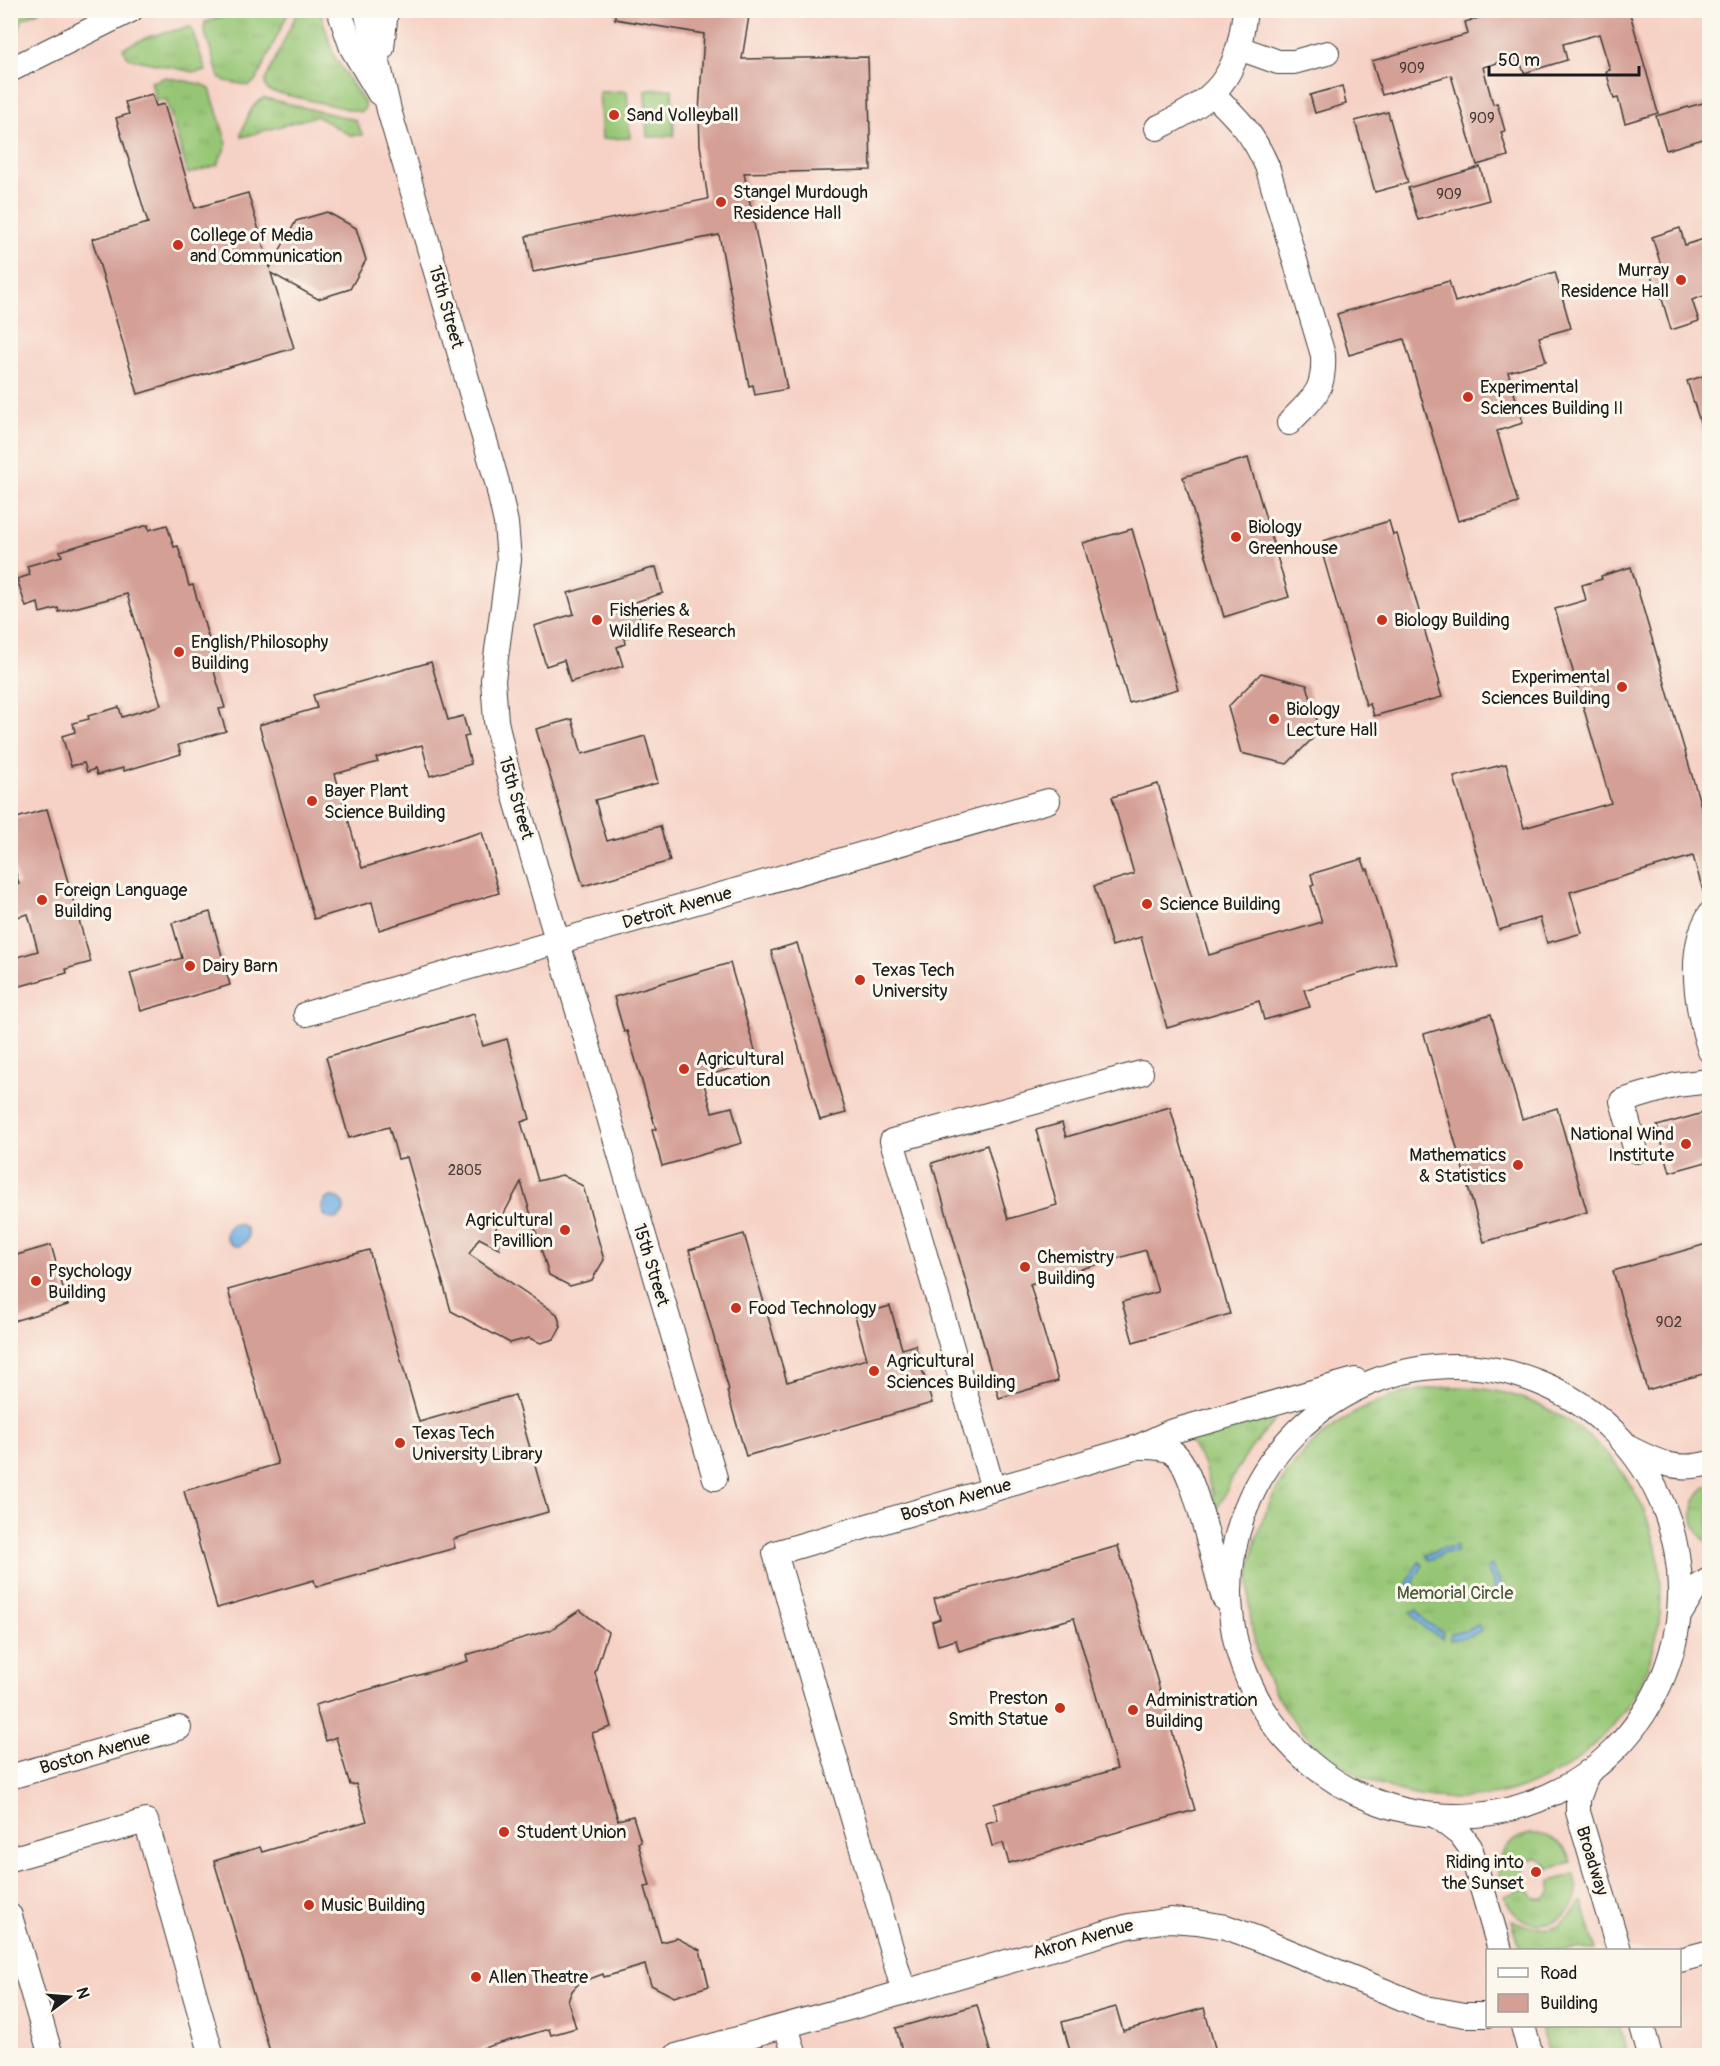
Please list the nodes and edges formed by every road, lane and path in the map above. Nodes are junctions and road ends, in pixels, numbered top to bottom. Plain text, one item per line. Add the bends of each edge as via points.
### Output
1 (131, 10) edge
2 (339, 10) edge
3 (366, 10) edge
4 (386, 10) edge
5 (1245, 10) edge
6 (1239, 48) junction
7 (1327, 53) dead end
8 (10, 70) edge
9 (1213, 94) junction
10 (389, 110) junction
11 (1157, 128) dead end
12 (1289, 423) dead end
13 (1048, 801) dead end
14 (1710, 914) edge
15 (558, 942) junction
16 (306, 1014) dead end
17 (1710, 1051) edge
18 (1141, 1073) dead end
19 (1710, 1081) edge
20 (1636, 1151) dead end
21 (1396, 1373) junction
22 (1627, 1446) junction
23 (1138, 1447) junction
24 (1710, 1463) edge
25 (715, 1478) dead end
26 (993, 1489) junction
27 (1710, 1579) edge
28 (1678, 1619) junction
29 (1234, 1627) junction
30 (179, 1728) dead end
31 (1588, 1772) junction
32 (10, 1777) edge
33 (1435, 1815) junction
34 (10, 1859) edge
35 (10, 1916) edge
36 (1500, 1949) edge
37 (1619, 1949) edge
38 (1710, 1952) edge
39 (1681, 1959) edge
40 (904, 1992) junction
41 (1486, 2015) edge
42 (786, 2026) junction
43 (1523, 2027) edge
44 (1643, 2027) edge
45 (51, 2055) edge
46 (212, 2055) edge
47 (676, 2055) edge
48 (795, 2055) edge
49 (1531, 2055) edge
50 (1650, 2055) edge

1 - 8 street
2 - 10 street, 15th Street via 352,48
3 - 10 street, 15th Street
4 - 10 street via 382,46
5 - 6 street
6 - 7 street via 1278,62
6 - 9 street via 1233,66
9 - 11 street
9 - 12 street via 1246,126 1267,166 1323,355 1320,389
10 - 15 street, 15th Street via 506,523 508,560 493,680 496,721
13 - 15 street, Detroit Avenue
14 - 17 street via 1696,959 1699,1010
15 - 16 street, Detroit Avenue
15 - 25 street, 15th Street
18 - 26 street via 892,1141
19 - 20 street via 1676,1085 1622,1101
21 - 22 street via 1461,1366 1526,1377 1584,1407
21 - 23 street, Boston Avenue via 1331,1385 1170,1432
21 - 29 street via 1355,1389 1326,1406 1272,1460 1250,1498 1236,1539 1231,1583
22 - 24 street via 1677,1467
22 - 28 street via 1655,1490 1671,1531 1679,1575
23 - 26 street, Boston Avenue
23 - 29 street, Boston Avenue via 1174,1453 1184,1464
26 - 40 street, Boston Avenue via 775,1553
27 - 28 street via 1695,1588
28 - 31 street via 1668,1662 1650,1703 1624,1739
29 - 33 street via 1253,1689 1276,1727 1306,1759 1361,1795 1403,1810
30 - 32 street, Boston Avenue
31 - 33 street via 1554,1793 1513,1809 1469,1816
31 - 37 street, Broadway via 1578,1799 1578,1812
33 - 36 street via 1470,1847
34 - 46 street via 146,1821
35 - 45 street
38 - 39 street
40 - 41 street, Akron Avenue via 1129,1926 1170,1920 1226,1928 1256,1938 1426,2008
40 - 42 street, Akron Avenue
42 - 47 street, Akron Avenue
42 - 48 street
43 - 49 street
44 - 50 street

